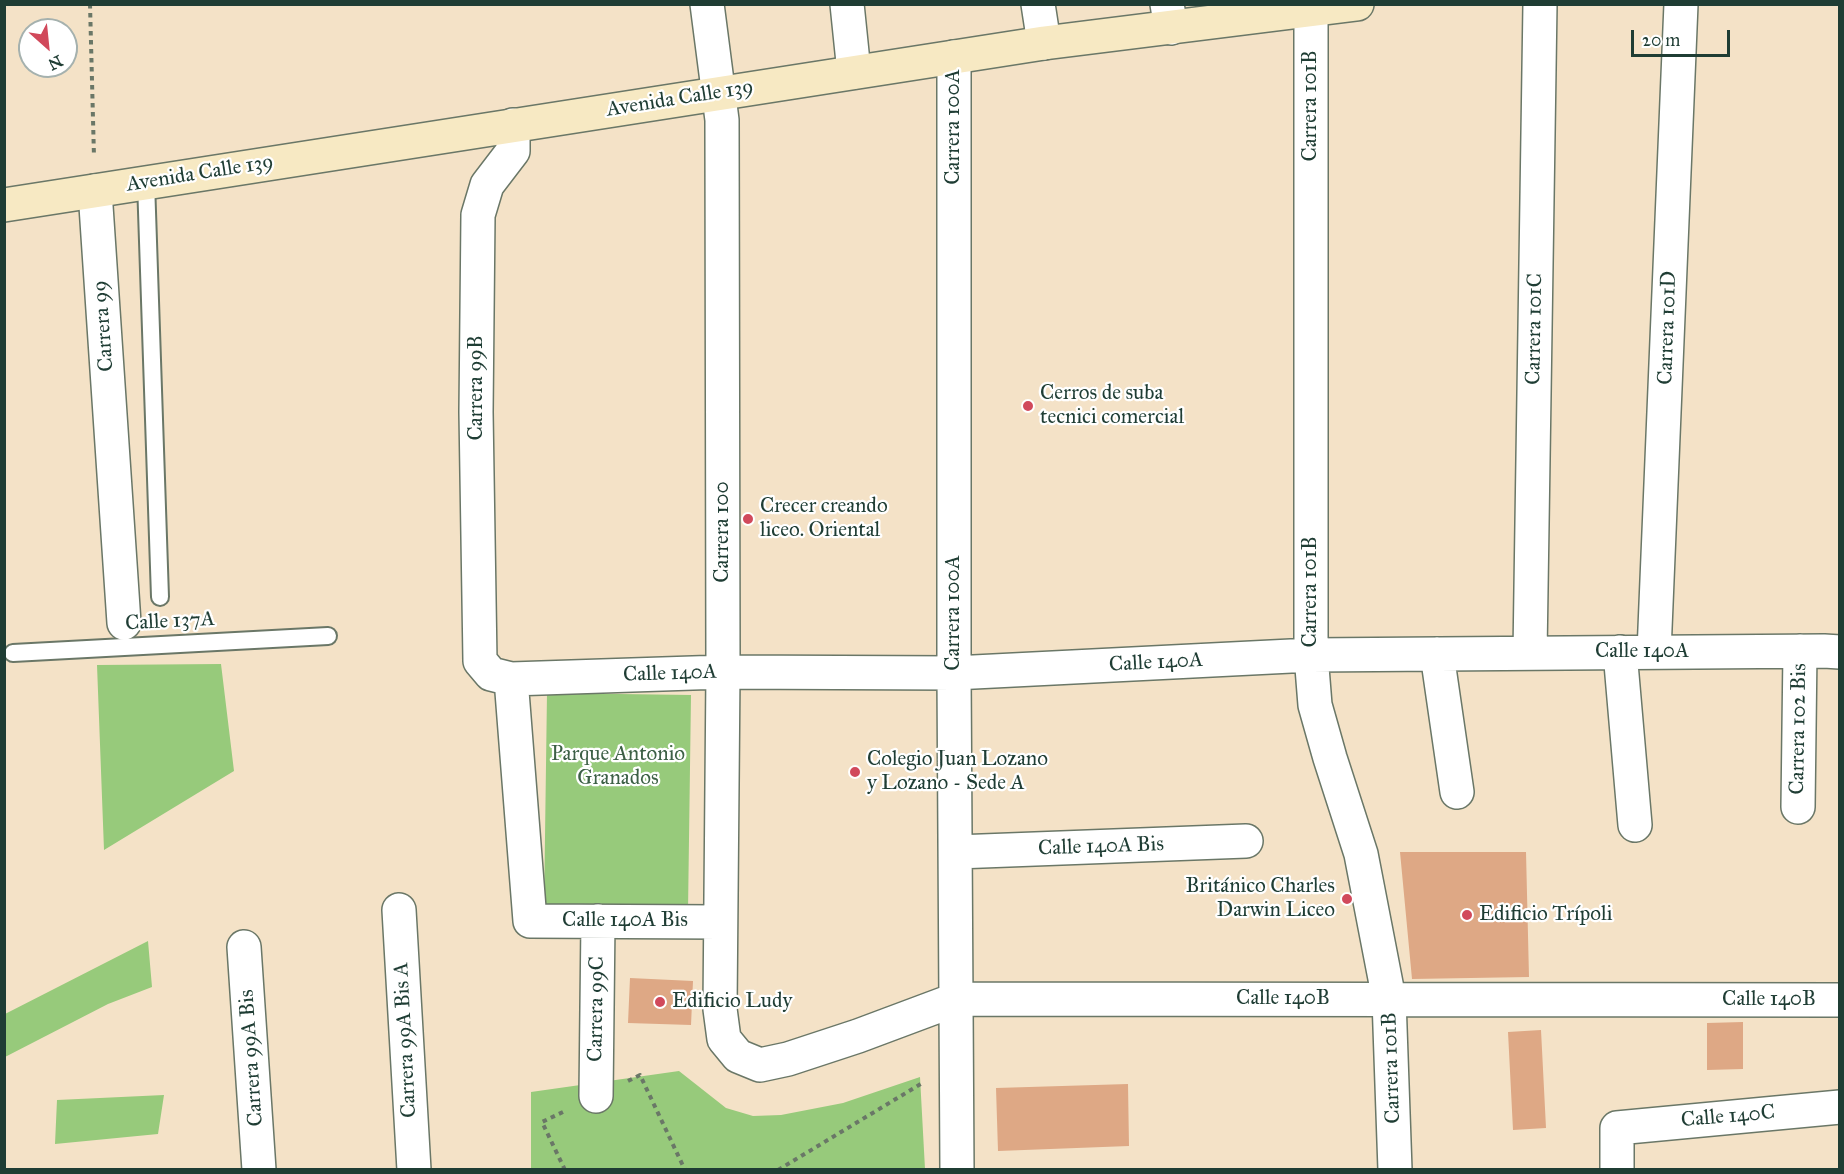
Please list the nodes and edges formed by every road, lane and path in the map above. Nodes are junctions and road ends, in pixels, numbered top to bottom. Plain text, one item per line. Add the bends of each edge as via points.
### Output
1 (90, 4) edge
2 (707, 4) edge
3 (847, 4) edge
4 (1038, 4) edge
5 (1357, 4) edge
6 (1540, 4) edge
7 (1681, 4) edge
8 (1311, 7) edge
9 (1169, 16) edge
10 (1044, 43) junction
11 (954, 57) junction
12 (854, 72) junction
13 (719, 93) junction
14 (513, 125) junction
15 (146, 182) junction
16 (95, 190) junction
17 (4, 205) edge
18 (159, 597) dead end
19 (125, 635) junction
20 (328, 636) dead end
21 (1800, 651) junction
22 (1620, 652) junction
23 (1654, 652) junction
24 (1839, 652) edge
25 (14, 653) dead end
26 (1530, 653) junction
27 (1437, 654) junction
28 (1311, 655) junction
29 (480, 661) joint
30 (723, 672) junction
31 (954, 673) junction
32 (511, 679) junction
33 (1457, 792) dead end
34 (1798, 807) dead end
35 (1635, 825) dead end
36 (1246, 841) dead end
37 (956, 852) junction
38 (399, 910) dead end
39 (598, 921) junction
40 (719, 922) junction
41 (244, 947) dead end
42 (957, 999) junction
43 (1389, 999) junction
44 (1839, 1000) edge
45 (738, 1056) joint
46 (957, 1062) junction
47 (596, 1096) dead end
48 (1839, 1107) edge
49 (259, 1170) edge
50 (414, 1170) edge
51 (778, 1170) edge
52 (957, 1170) edge
53 (1395, 1170) edge
54 (1617, 1170) edge

1 - 16 path
2 - 13 street, Carrera 100
3 - 12 street
4 - 10 street
5 - 8 main road, Avenida Calle 139
6 - 26 street, Carrera 101C
7 - 23 street, Carrera 101D
8 - 9 main road, Avenida Calle 139
8 - 28 street, Carrera 101B
9 - 10 main road, Avenida Calle 139
10 - 11 main road, Avenida Calle 139
11 - 12 main road, Avenida Calle 139
11 - 31 street, Carrera 100A
12 - 13 main road, Avenida Calle 139
13 - 14 main road, Avenida Calle 139
13 - 30 street, Carrera 100
14 - 15 main road, Avenida Calle 139
14 - 29 street, Carrera 99B via 513,152 487,185 478,215
15 - 16 main road, Avenida Calle 139
15 - 18 lane
16 - 17 main road, Avenida Calle 139
16 - 19 street, Carrera 99
19 - 20 lane, Calle 137A
19 - 25 lane, Calle 137A
21 - 23 street, Calle 140A
21 - 24 street, Calle 140A
21 - 34 street, Carrera 102 Bis
22 - 23 street, Calle 140A
22 - 26 street, Calle 140A
22 - 35 street
26 - 27 street, Calle 140A
27 - 28 street, Calle 140A
27 - 33 street
28 - 31 street, Calle 140A
28 - 43 street, Carrera 101B via 1315,705 1361,854
29 - 32 street, Calle 140A via 491,674
30 - 31 street, Calle 140A
30 - 32 street, Calle 140A
30 - 40 street, Carrera 100
31 - 37 street, Carrera 100A
32 - 39 street, Calle 140A Bis via 530,921
36 - 37 street, Calle 140A Bis
37 - 42 street, Carrera 100A
38 - 50 street, Carrera 99A Bis A
39 - 40 street, Calle 140A Bis
39 - 47 street, Carrera 99C
40 - 45 street, Carrera 100 via 724,1040
41 - 49 street, Carrera 99A Bis
42 - 43 street, Calle 140B
42 - 45 street, Calle 140B via 788,1059 760,1065
42 - 46 street, Carrera 100A
43 - 44 street, Calle 140B
43 - 53 street, Carrera 101B
46 - 51 path
46 - 52 street, Carrera 100A
48 - 54 street, Calle 140C via 1617,1128

